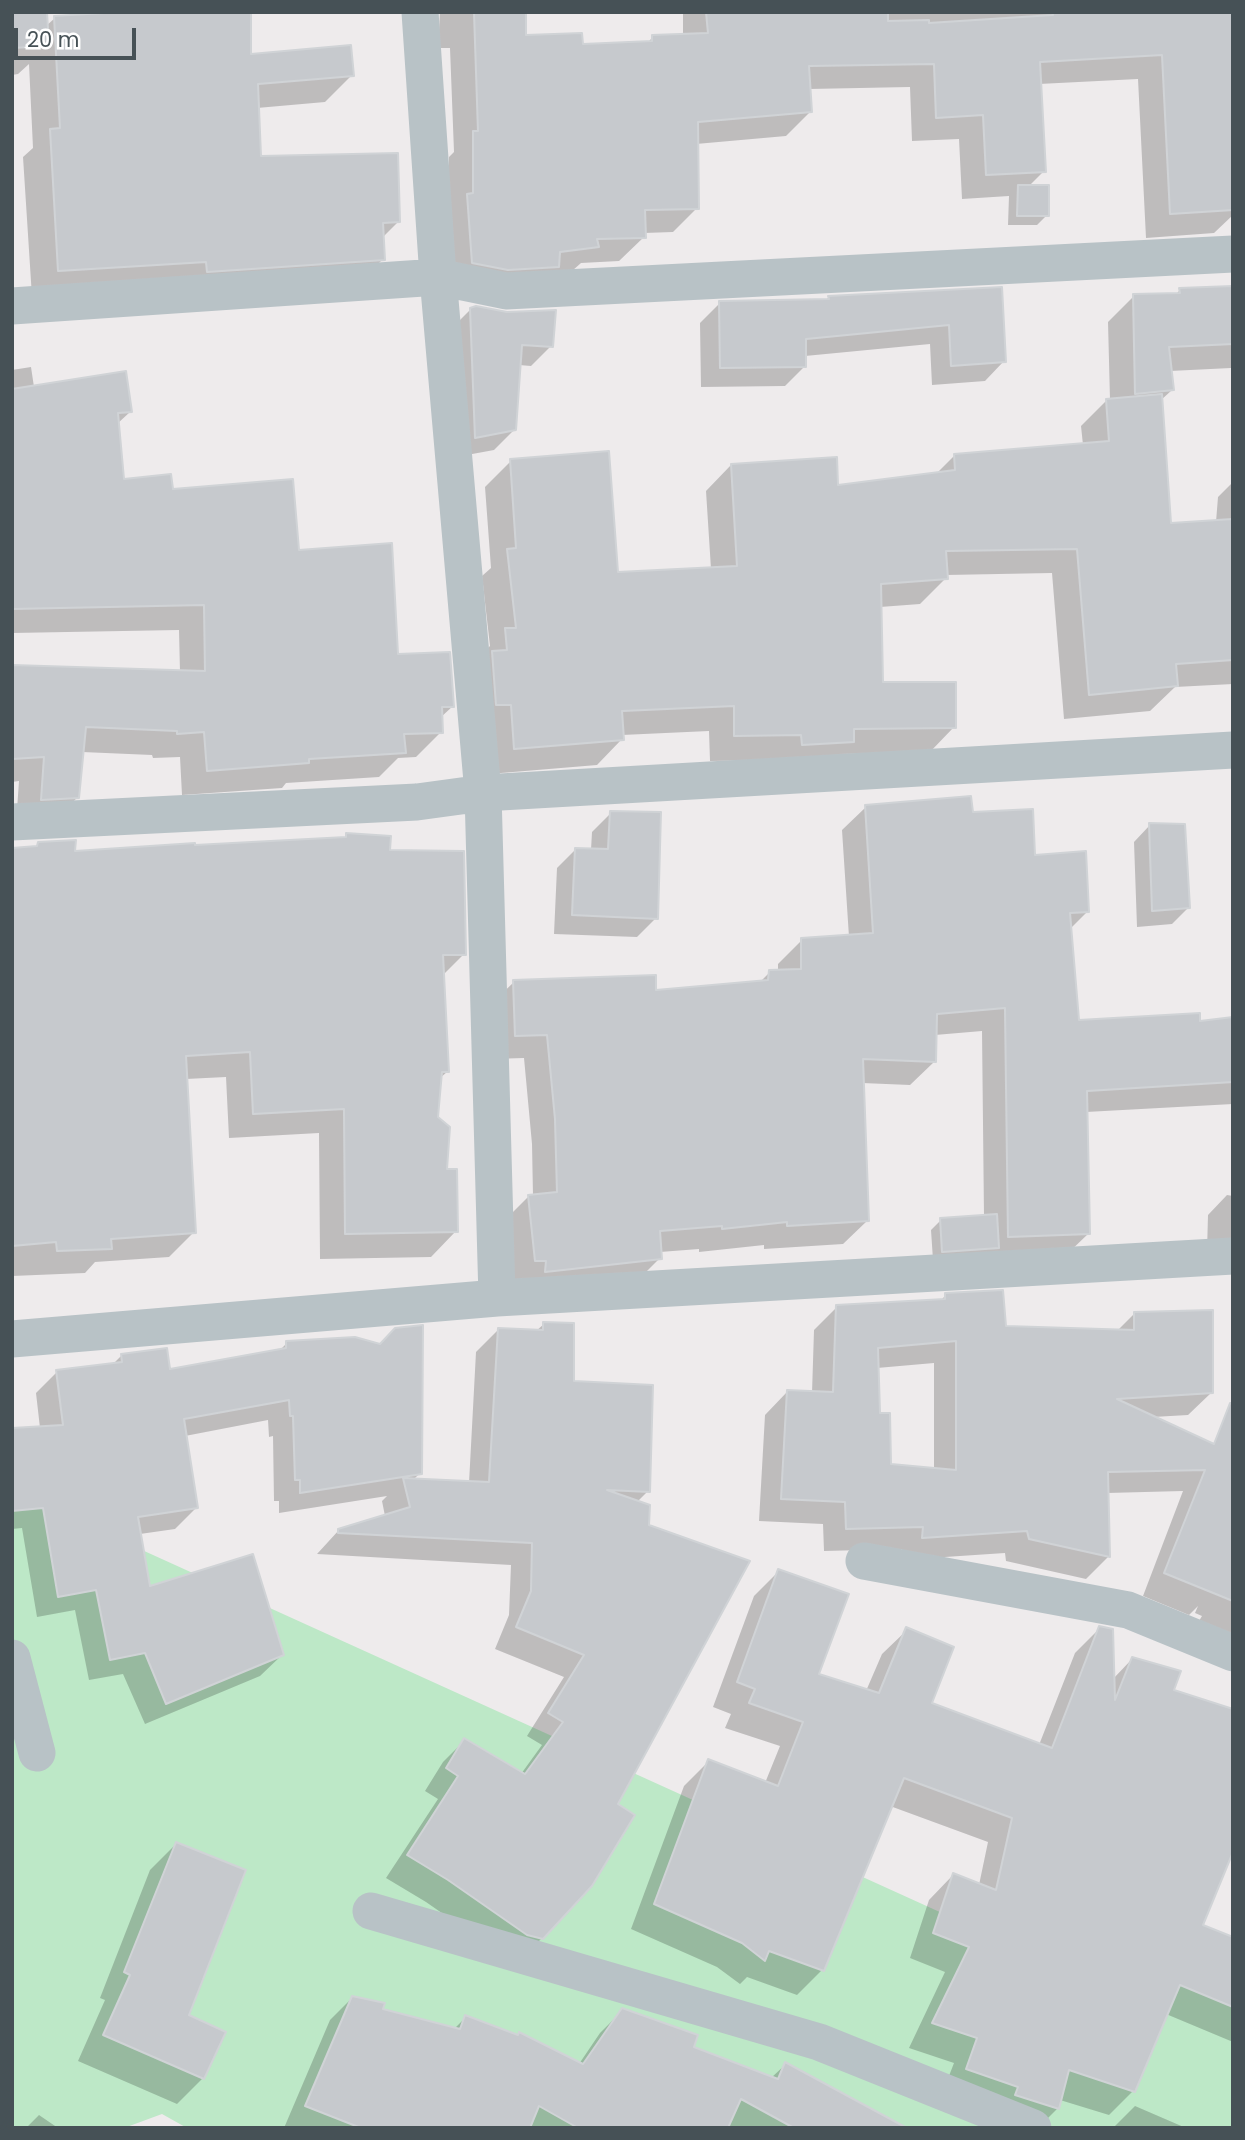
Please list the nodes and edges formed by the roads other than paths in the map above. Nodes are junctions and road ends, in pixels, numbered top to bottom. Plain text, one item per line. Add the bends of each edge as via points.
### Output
1 (421, 12) edge
2 (1233, 254) edge
3 (438, 277) junction
4 (12, 306) edge
5 (1233, 750) edge
6 (483, 793) junction
7 (12, 822) edge
8 (1233, 1256) edge
9 (497, 1298) junction
10 (12, 1339) edge
11 (864, 1561) dead end
12 (1233, 1653) edge
13 (12, 1658) edge
14 (37, 1753) dead end
15 (371, 1911) dead end
16 (1033, 2128) edge

1 - 3 street
2 - 3 street via 506,291
3 - 4 street
3 - 6 street
5 - 6 street
6 - 7 street via 417,802
6 - 9 street
8 - 9 street
9 - 10 street
11 - 12 street via 1128,1610
13 - 14 street
15 - 16 street via 819,2042

